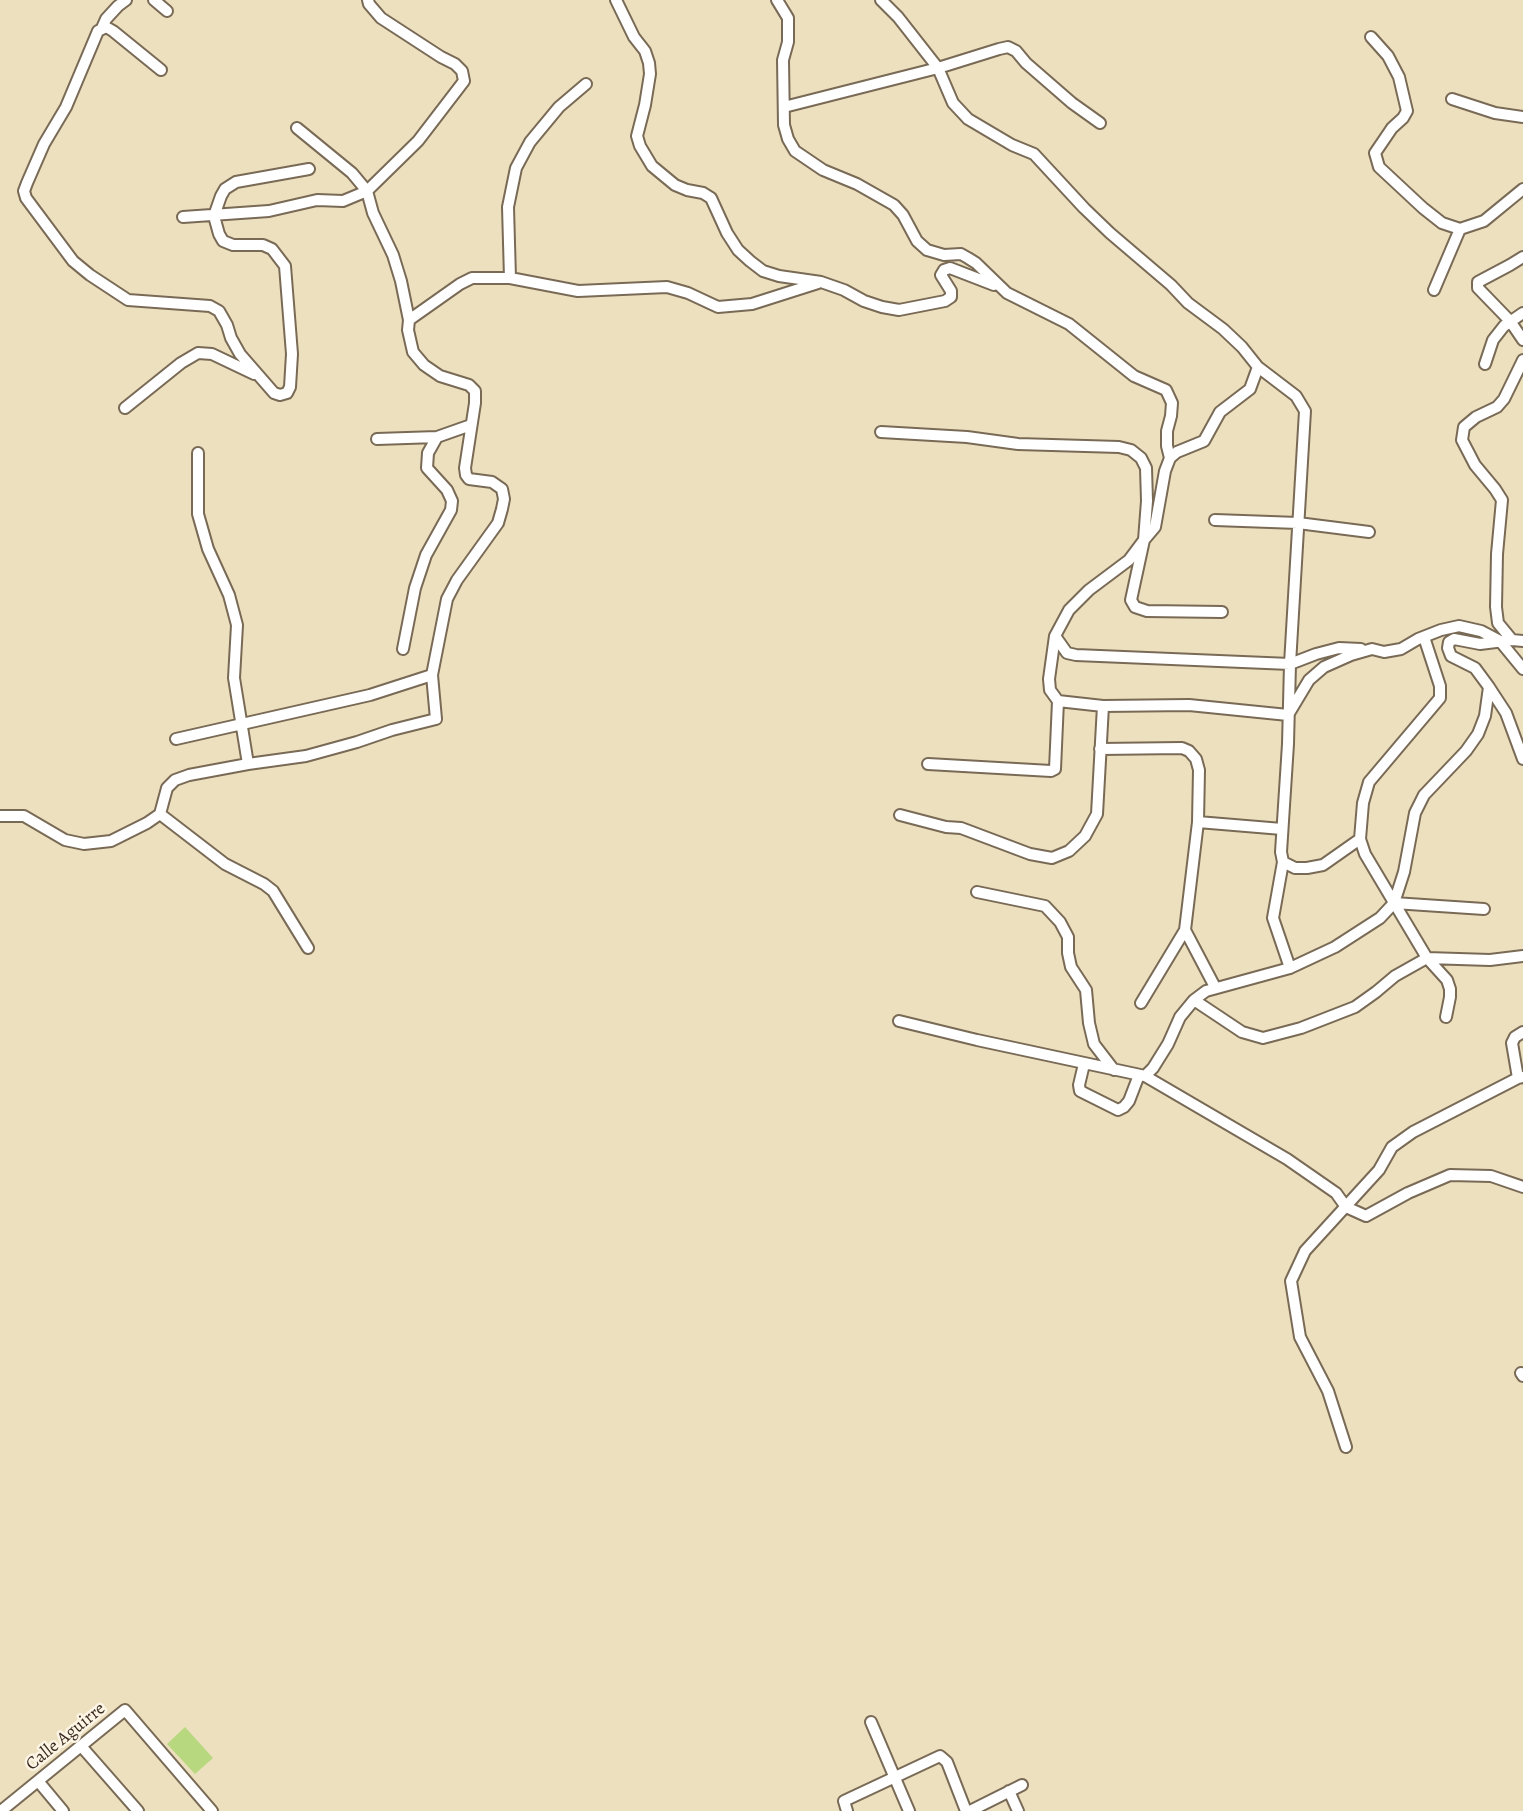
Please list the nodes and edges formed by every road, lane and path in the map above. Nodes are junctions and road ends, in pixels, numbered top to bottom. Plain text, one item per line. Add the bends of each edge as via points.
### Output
1 (126, 0) edge
2 (154, 0) edge
3 (368, 0) edge
4 (616, 0) edge
5 (777, 0) edge
6 (881, 0) edge
7 (168, 11) dead end
8 (102, 28) junction
9 (1371, 37) dead end
10 (938, 68) junction
11 (161, 70) dead end
12 (586, 84) dead end
13 (1452, 99) dead end
14 (784, 107) junction
15 (1523, 117) edge
16 (1100, 123) dead end
17 (297, 128) dead end
18 (309, 169) dead end
19 (1523, 189) edge
20 (367, 191) junction
21 (214, 216) junction
22 (183, 217) dead end
23 (1460, 229) junction
24 (1522, 258) edge
25 (510, 278) junction
26 (821, 282) junction
27 (1434, 290) dead end
28 (1007, 293) junction
29 (1523, 313) edge
30 (409, 320) junction
31 (1510, 321) junction
32 (1523, 340) edge
33 (1523, 360) edge
34 (1485, 363) dead end
35 (1258, 367) junction
36 (257, 376) junction
37 (1519, 378) edge
38 (125, 408) dead end
39 (471, 425) junction
40 (881, 432) dead end
41 (437, 437) junction
42 (377, 439) dead end
43 (198, 453) dead end
44 (1170, 458) junction
45 (1215, 520) dead end
46 (1298, 523) junction
47 (1369, 532) dead end
48 (1144, 540) junction
49 (1222, 612) dead end
50 (1055, 636) junction
51 (1424, 637) junction
52 (1512, 641) edge
53 (404, 649) dead end
54 (1372, 649) junction
55 (1290, 664) junction
56 (1523, 669) edge
57 (432, 675) junction
58 (1489, 687) junction
59 (1058, 700) junction
60 (1104, 706) junction
61 (1288, 715) junction
62 (242, 724) junction
63 (176, 739) dead end
64 (1100, 749) junction
65 (1523, 759) edge
66 (248, 764) junction
67 (928, 764) dead end
68 (160, 814) junction
69 (0, 816) edge
70 (900, 816) dead end
71 (1198, 822) junction
72 (1282, 829) junction
73 (1360, 839) junction
74 (1283, 862) junction
75 (977, 892) dead end
76 (1394, 903) junction
77 (1484, 909) dead end
78 (1185, 930) junction
79 (308, 948) dead end
80 (1523, 956) edge
81 (1427, 958) junction
82 (1290, 968) junction
83 (1215, 987) junction
84 (1194, 1000) junction
85 (1141, 1003) dead end
86 (1446, 1017) dead end
87 (899, 1021) dead end
88 (1523, 1032) edge
89 (1084, 1064) junction
90 (1114, 1070) junction
91 (1142, 1075) junction
92 (1521, 1077) edge
93 (1523, 1187) edge
94 (1346, 1207) junction
95 (1346, 1448) dead end
96 (871, 1722) dead end
97 (81, 1746) junction
98 (895, 1778) junction
99 (38, 1781) junction
100 (1022, 1785) dead end
101 (1009, 1791) junction
102 (845, 1806) edge
103 (1, 1811) edge
104 (63, 1811) edge
105 (138, 1811) edge
106 (212, 1811) edge
107 (909, 1811) edge
108 (968, 1811) edge
109 (1018, 1811) edge

1 - 8 street
2 - 7 street
3 - 20 street via 381,18 455,64 464,81 418,141
4 - 26 street via 649,63 637,136 652,166 675,185 711,198 738,250 763,270
5 - 14 street via 788,18 783,60
6 - 10 street
8 - 11 street via 113,31
8 - 36 street via 66,107 44,144 24,190 26,198 73,261 128,300 210,306 219,311 240,354
9 - 23 street via 1388,56 1399,77 1407,111 1375,153 1379,167 1442,223
10 - 14 street
10 - 16 street via 1008,47 1072,104
10 - 35 street via 953,103 968,119 1034,154 1093,217 1188,303 1224,329
12 - 25 street via 559,107 530,142 516,168 508,207
13 - 15 street via 1495,113
14 - 28 street via 784,125 795,151 823,170 894,205 916,241 927,250 961,254
17 - 20 street via 352,173
18 - 21 street via 236,182 225,189
19 - 23 street via 1484,221
20 - 21 street via 343,201 317,200 269,211
20 - 30 street via 393,255
21 - 22 street
21 - 36 street via 224,241 233,245 263,245 272,249 285,266 292,354 290,387 280,395
23 - 27 street
24 - 31 street via 1478,282 1478,288
25 - 26 street via 578,291 667,287 718,307 752,304
25 - 30 street via 472,279
26 - 28 street via 882,308 899,310 951,297 941,275 950,268
28 - 44 street via 1069,324 1134,376 1166,390 1172,404 1167,431
29 - 31 street
30 - 39 street via 410,342 418,359 440,376 469,385 475,391
31 - 32 street
31 - 34 street via 1493,340
33 - 37 street
35 - 44 street via 1250,389 1220,412 1204,441
35 - 46 street via 1296,396 1305,411
36 - 38 street via 212,354 198,353
37 - 52 street via 1497,407 1464,428 1462,440 1475,465 1502,500 1496,607 1498,623
39 - 41 street
39 - 57 street via 466,476 492,482 502,489 504,499 498,523 447,599
40 - 48 street via 1131,450 1146,468
41 - 42 street
41 - 53 street via 428,453 428,468 447,490 451,510 426,555 415,588
43 - 62 street via 198,514 237,625 234,678
44 - 48 street via 1155,527
45 - 46 street
46 - 47 street
46 - 55 street
48 - 49 street via 1131,600 1135,606 1147,611
48 - 50 street via 1129,560 1069,610
50 - 55 street via 1067,652 1076,656
50 - 59 street via 1049,679 1050,690
51 - 52 street via 1459,626
51 - 54 street via 1401,649
51 - 73 street via 1440,686 1440,698 1369,782
52 - 56 street
52 - 58 street via 1449,642 1451,656 1475,668
54 - 55 street via 1339,648
54 - 61 street via 1324,667 1309,680
55 - 61 street
57 - 62 street via 370,695
57 - 66 street via 436,719 306,756
58 - 65 street via 1506,713
58 - 76 street via 1478,734 1424,795 1415,813
59 - 60 street
59 - 67 street via 1055,769 1051,771
60 - 61 street via 1189,705
60 - 64 street
61 - 72 street
62 - 63 street
62 - 66 street
64 - 70 street via 1097,814 1085,836 1069,851 1052,858 1007,847 961,828
64 - 71 street via 1182,748 1189,752 1199,770
66 - 68 street via 175,780 167,788
68 - 69 street via 111,841 84,844 65,840 24,816
68 - 79 street via 225,864 273,891
71 - 72 street
71 - 78 street
72 - 74 street
73 - 74 street via 1323,865 1295,868
73 - 76 street
74 - 82 street via 1273,918
75 - 90 street via 1045,906 1060,922 1068,937 1071,967 1086,990 1094,1044
76 - 77 street
76 - 81 street
76 - 82 street via 1380,918 1335,947
78 - 83 street
78 - 85 street
80 - 81 street via 1490,960
81 - 84 street via 1395,976 1355,1007 1263,1038 1242,1032
81 - 86 street via 1450,989
82 - 83 street
83 - 84 street
84 - 91 street via 1180,1017 1153,1068
87 - 89 street
88 - 92 street via 1512,1043
89 - 90 street
89 - 91 street via 1080,1091 1118,1110 1129,1101
90 - 91 street
91 - 94 street via 1287,1159 1336,1194
92 - 94 street via 1413,1132 1392,1147 1379,1170
93 - 94 street via 1491,1176 1450,1175 1366,1216
94 - 95 street via 1305,1251 1291,1281 1300,1337 1328,1391
96 - 98 street
97 - 99 street, Calle Aguirre
97 - 105 street
97 - 106 street, Calle Aguirre via 125,1710
98 - 102 street
98 - 107 street
98 - 108 street via 940,1756 947,1762
99 - 103 street, Calle Aguirre
99 - 104 street
100 - 101 street
101 - 108 street
101 - 109 street

